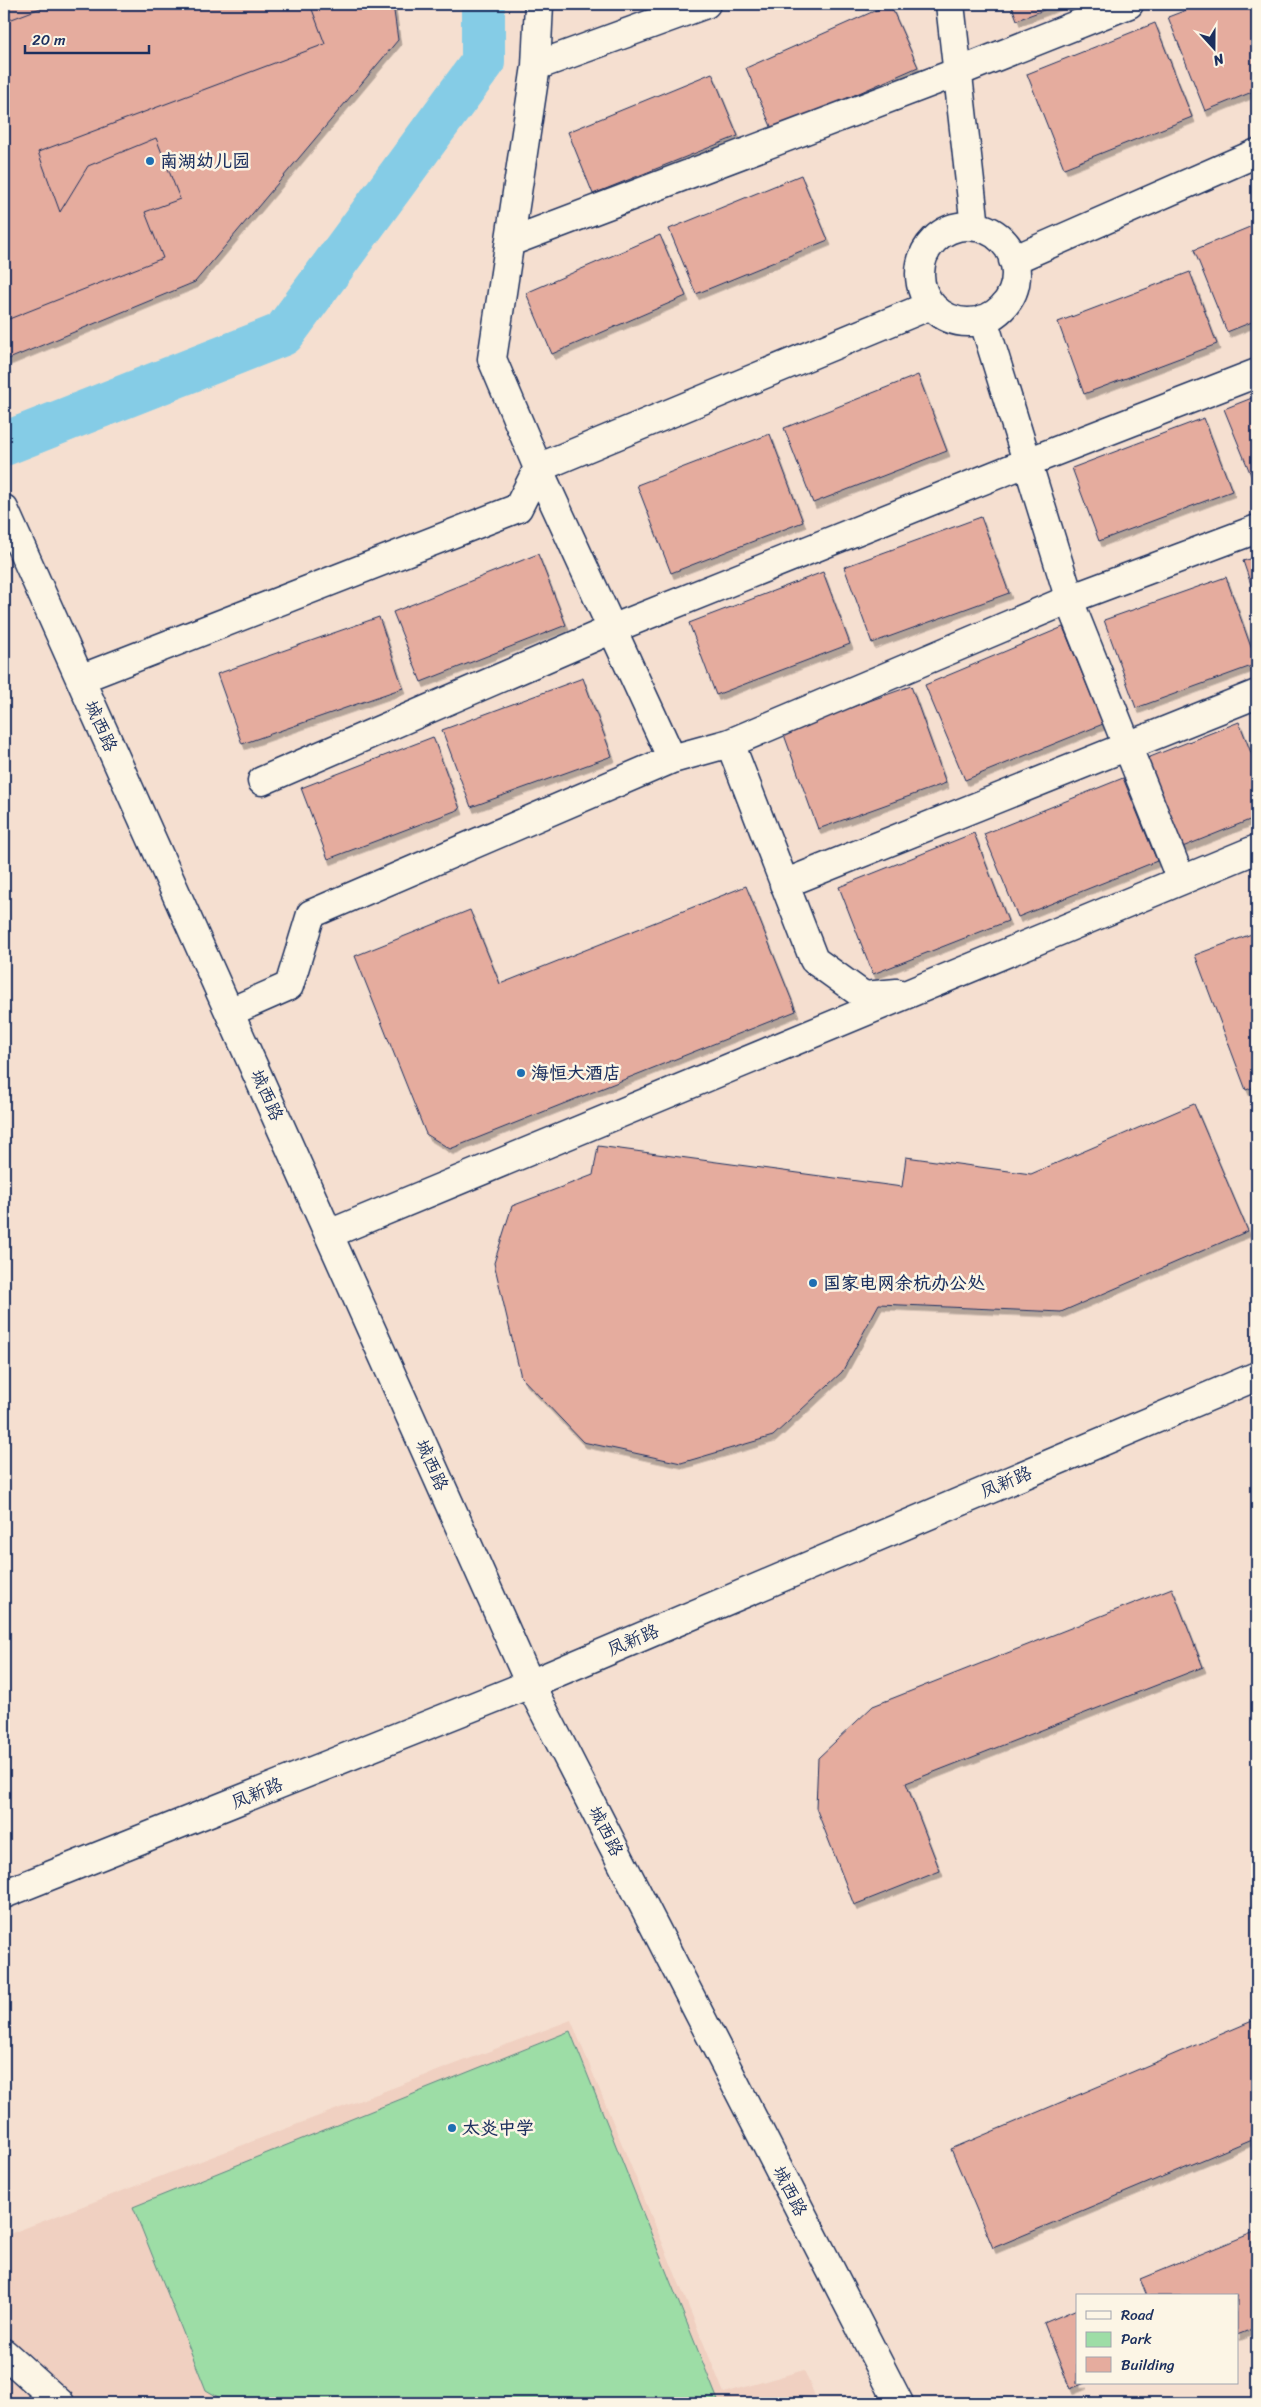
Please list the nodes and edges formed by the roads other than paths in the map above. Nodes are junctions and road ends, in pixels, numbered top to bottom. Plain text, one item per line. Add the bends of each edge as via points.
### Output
1 (539, 4) edge
2 (706, 4) edge
3 (950, 4) edge
4 (1129, 4) edge
5 (536, 66) junction
6 (958, 72) junction
7 (1257, 153) edge
8 (975, 227) junction
9 (510, 242) junction
10 (1013, 260) junction
11 (931, 305) junction
12 (983, 319) junction
13 (1257, 373) edge
14 (1028, 462) junction
15 (538, 468) junction
16 (4, 509) edge
17 (1257, 529) edge
18 (1070, 599) junction
19 (613, 629) junction
20 (80, 679) junction
21 (1257, 694) edge
22 (730, 744) junction
23 (1128, 746) junction
24 (672, 759) junction
25 (262, 781) dead end
26 (1257, 849) edge
27 (1181, 880) junction
28 (784, 884) junction
29 (913, 992) junction
30 (230, 1012) junction
31 (329, 1234) junction
32 (1257, 1376) edge
33 (530, 1684) junction
34 (4, 1894) edge
35 (4, 2353) edge
36 (60, 2403) edge
37 (899, 2403) edge

1 - 5 street
2 - 5 street
3 - 6 street
4 - 6 street
5 - 9 street
6 - 8 street
6 - 9 street
7 - 10 street
8 - 10 street via 1002,239
8 - 11 street via 958,227 942,233 930,244 922,259 920,275 922,291
9 - 15 street via 492,359
10 - 12 street via 1016,281 1011,295 1002,307
11 - 12 street via 944,316 959,322
11 - 15 street
12 - 14 street
13 - 14 street
14 - 18 street
14 - 19 street
15 - 19 street
15 - 20 street via 518,508
16 - 20 street, 城西路
17 - 18 street
18 - 22 street
18 - 23 street
19 - 24 street
19 - 25 street
20 - 30 street, 城西路
21 - 23 street
22 - 24 street
22 - 28 street
23 - 27 street
23 - 28 street
24 - 30 street via 311,914 289,986
26 - 27 street
27 - 29 street
28 - 29 street via 814,960 864,996
29 - 31 street
30 - 31 street, 城西路
31 - 33 street, 城西路
32 - 33 street, 凤新路
33 - 34 street, 凤新路
33 - 37 street, 城西路
35 - 36 street

